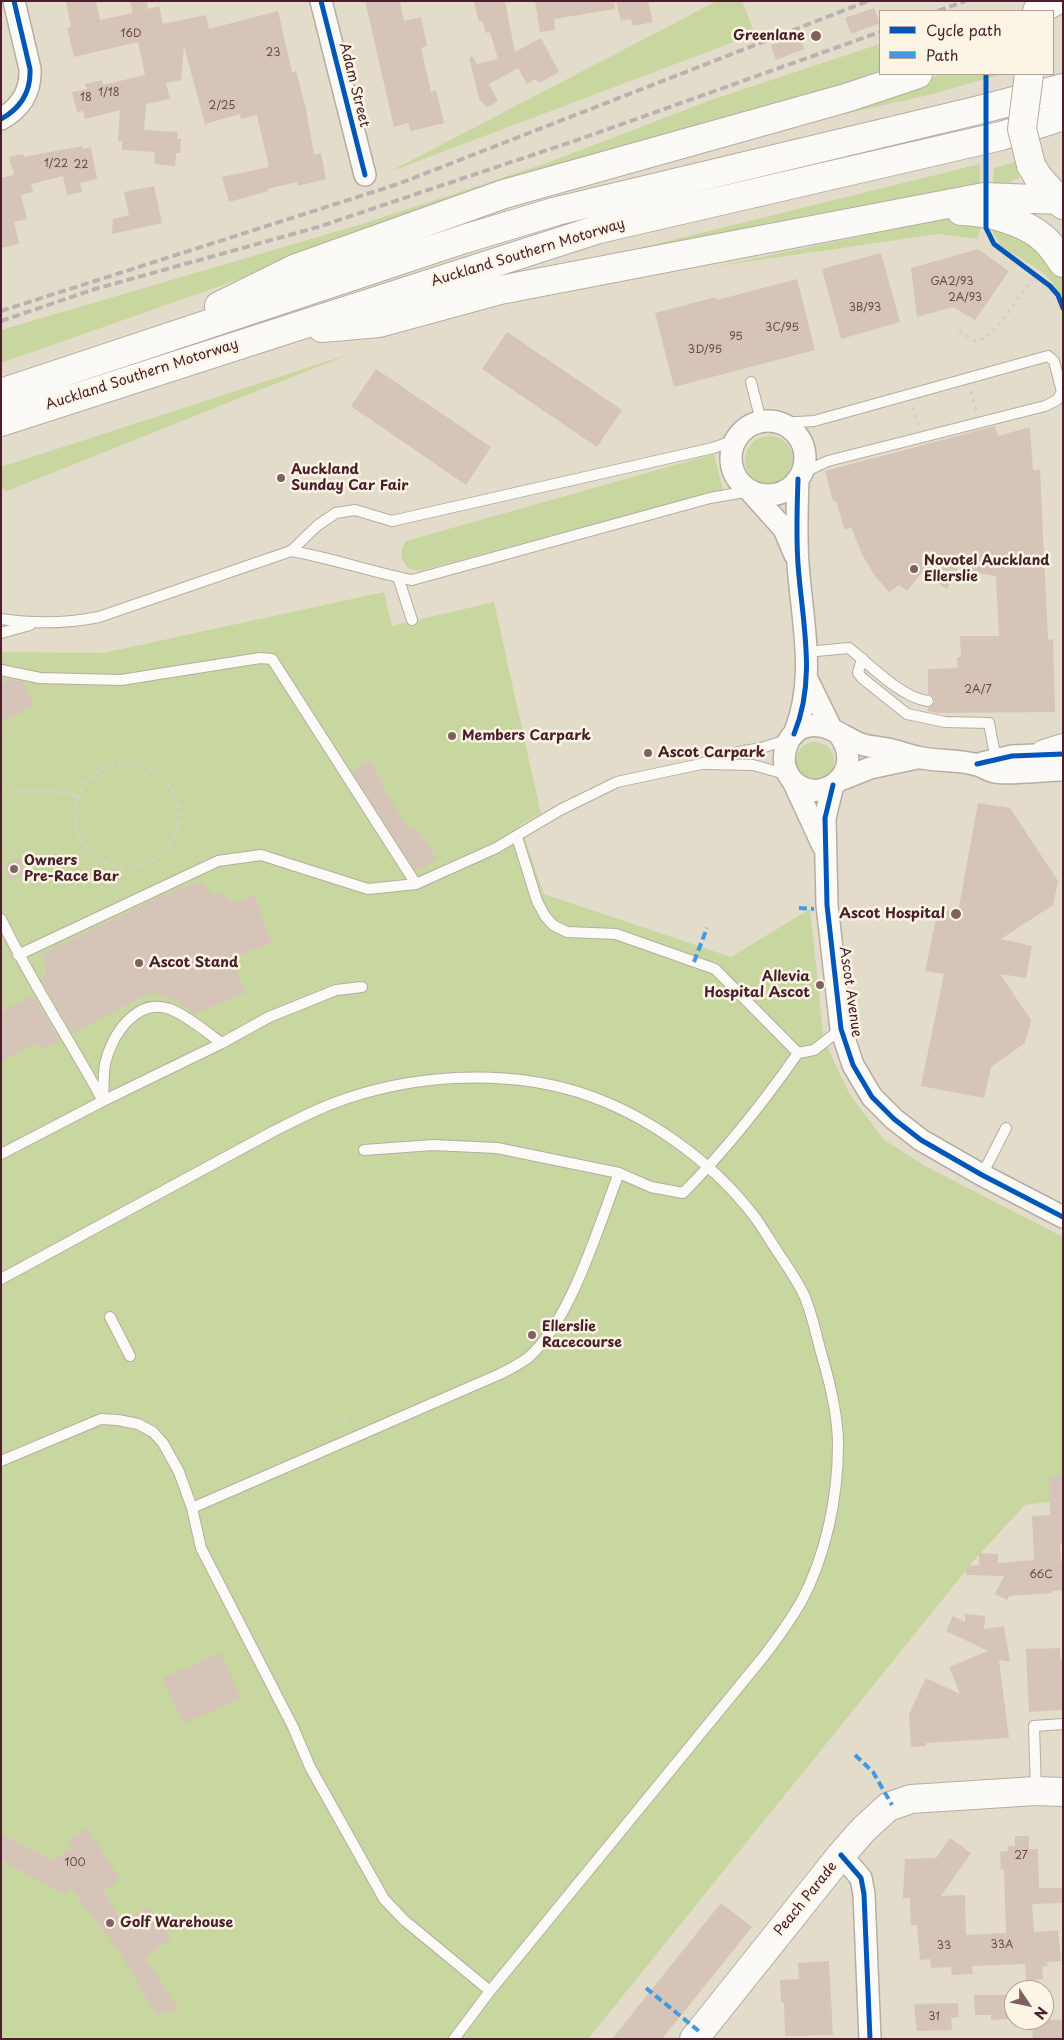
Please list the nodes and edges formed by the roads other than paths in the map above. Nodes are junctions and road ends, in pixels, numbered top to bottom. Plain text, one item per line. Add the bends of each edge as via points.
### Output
1 (14, 1) edge
2 (321, 1) edge
3 (1055, 1) edge
4 (1039, 10) edge
5 (915, 75) edge
6 (1029, 75) edge
7 (1063, 88) edge
8 (1063, 116) edge
9 (1, 119) edge
10 (365, 175) dead end
11 (1062, 202) edge
12 (922, 210) junction
13 (1053, 271) edge
14 (269, 333) junction
15 (135, 348) junction
16 (751, 382) dead end
17 (1, 393) edge
18 (1, 422) edge
19 (772, 422) junction
20 (735, 440) junction
21 (800, 476) junction
22 (750, 491) junction
23 (291, 551) junction
24 (798, 560) junction
25 (398, 577) junction
26 (1, 619) edge
27 (412, 620) dead end
28 (34, 624) junction
29 (1, 633) edge
30 (806, 652) junction
31 (862, 658) junction
32 (1, 670) edge
33 (808, 681) junction
34 (928, 701) dead end
35 (835, 731) junction
36 (792, 736) junction
37 (1058, 756) edge
38 (918, 758) junction
39 (986, 762) junction
40 (701, 764) junction
41 (791, 778) junction
42 (836, 783) junction
43 (517, 837) junction
44 (825, 849) junction
45 (416, 884) junction
46 (1, 920) edge
47 (18, 954) junction
48 (362, 987) dead end
49 (841, 1029) junction
50 (222, 1043) junction
51 (798, 1053) junction
52 (103, 1101) junction
53 (1006, 1128) dead end
54 (364, 1150) dead end
55 (1, 1154) edge
56 (708, 1168) junction
57 (619, 1173) junction
58 (982, 1175) junction
59 (1061, 1214) edge
60 (1, 1279) edge
61 (110, 1316) dead end
62 (130, 1356) dead end
63 (1, 1461) edge
64 (192, 1508) junction
65 (1063, 1724) edge
66 (1036, 1791) junction
67 (1063, 1792) edge
68 (841, 1855) junction
69 (490, 1991) junction
70 (454, 2039) edge
71 (694, 2039) edge
72 (870, 2039) edge

1 - 9 street via 30,81 22,102
2 - 10 street, Adam Street
3 - 4 main road
5 - 15 main road via 846,98 504,194 388,234 294,269
6 - 11 main road, bridge via 1022,129 1031,165
7 - 15 main road, Auckland Southern Motorway via 557,211
8 - 14 main road, Auckland Southern Motorway via 1001,136 599,229
11 - 12 main road via 984,197
12 - 13 main road via 977,211 1009,219 1043,237
12 - 14 main road via 500,290 378,323
14 - 18 main road, Auckland Southern Motorway
15 - 17 main road, Auckland Southern Motorway
16 - 19 lane
19 - 20 street via 746,428
19 - 21 street via 792,429 800,439 805,462
19 - 21 lane via 814,421 1048,356 1054,361 1062,392 1057,400 1045,406 828,461
20 - 22 street via 731,451 732,468 740,484
20 - 23 lane via 704,450 392,521 355,510 336,513
21 - 22 street via 791,487 771,496
21 - 24 street
22 - 24 street via 784,529
22 - 25 lane via 710,498 412,580
23 - 25 lane via 332,558 371,572
23 - 28 lane via 99,617
24 - 30 street
25 - 27 lane
26 - 28 lane
28 - 29 lane
30 - 31 lane via 849,648
30 - 33 street
31 - 34 lane via 906,693
31 - 39 lane via 858,673 862,678 907,714 945,722 989,723
32 - 45 lane via 40,678 121,680 260,658 272,659
33 - 35 street
33 - 36 street via 800,719
35 - 36 street via 826,726 810,725
35 - 38 street via 860,744
35 - 42 street via 845,742 849,762
36 - 40 lane
36 - 41 street via 783,761
37 - 39 street
38 - 39 street
38 - 42 street via 870,768
40 - 41 lane via 753,765
40 - 43 lane via 617,782 560,810
41 - 42 street via 802,787 813,790
41 - 44 street, Ascot Avenue
42 - 44 street, Ascot Avenue via 825,818
43 - 45 lane
43 - 51 lane via 537,901 553,925 568,932 616,934 715,969
44 - 49 street, Ascot Avenue via 827,905
45 - 47 lane via 368,889 262,855 218,861
46 - 47 lane
47 - 52 lane
48 - 50 lane via 336,990 269,1017
49 - 51 lane via 814,1050
49 - 58 street, Ascot Avenue via 853,1065 872,1097 894,1120 921,1140
50 - 52 lane
50 - 52 lane via 171,1010 155,1006 135,1014 117,1031 105,1064
51 - 56 lane via 765,1100
52 - 55 lane
53 - 58 lane
54 - 57 lane via 433,1145 497,1148
56 - 57 lane via 683,1193 651,1187
56 - 60 lane via 638,1118 578,1092 506,1079 470,1078 414,1083 336,1102 314,1111
56 - 69 lane via 754,1216 803,1293 829,1379 838,1444 834,1496 825,1534 802,1600 769,1650
57 - 64 lane via 553,1329 516,1367
58 - 59 street, Ascot Avenue
61 - 62 lane
63 - 64 lane via 101,1419 138,1424 164,1443
64 - 69 lane via 201,1548 310,1766 384,1899 404,1920
65 - 66 lane via 1034,1726
66 - 67 main road, Peach Parade
66 - 68 main road, Peach Parade via 899,1802 876,1817
68 - 71 main road, Peach Parade
68 - 72 street via 861,1878 864,1894
69 - 70 lane

